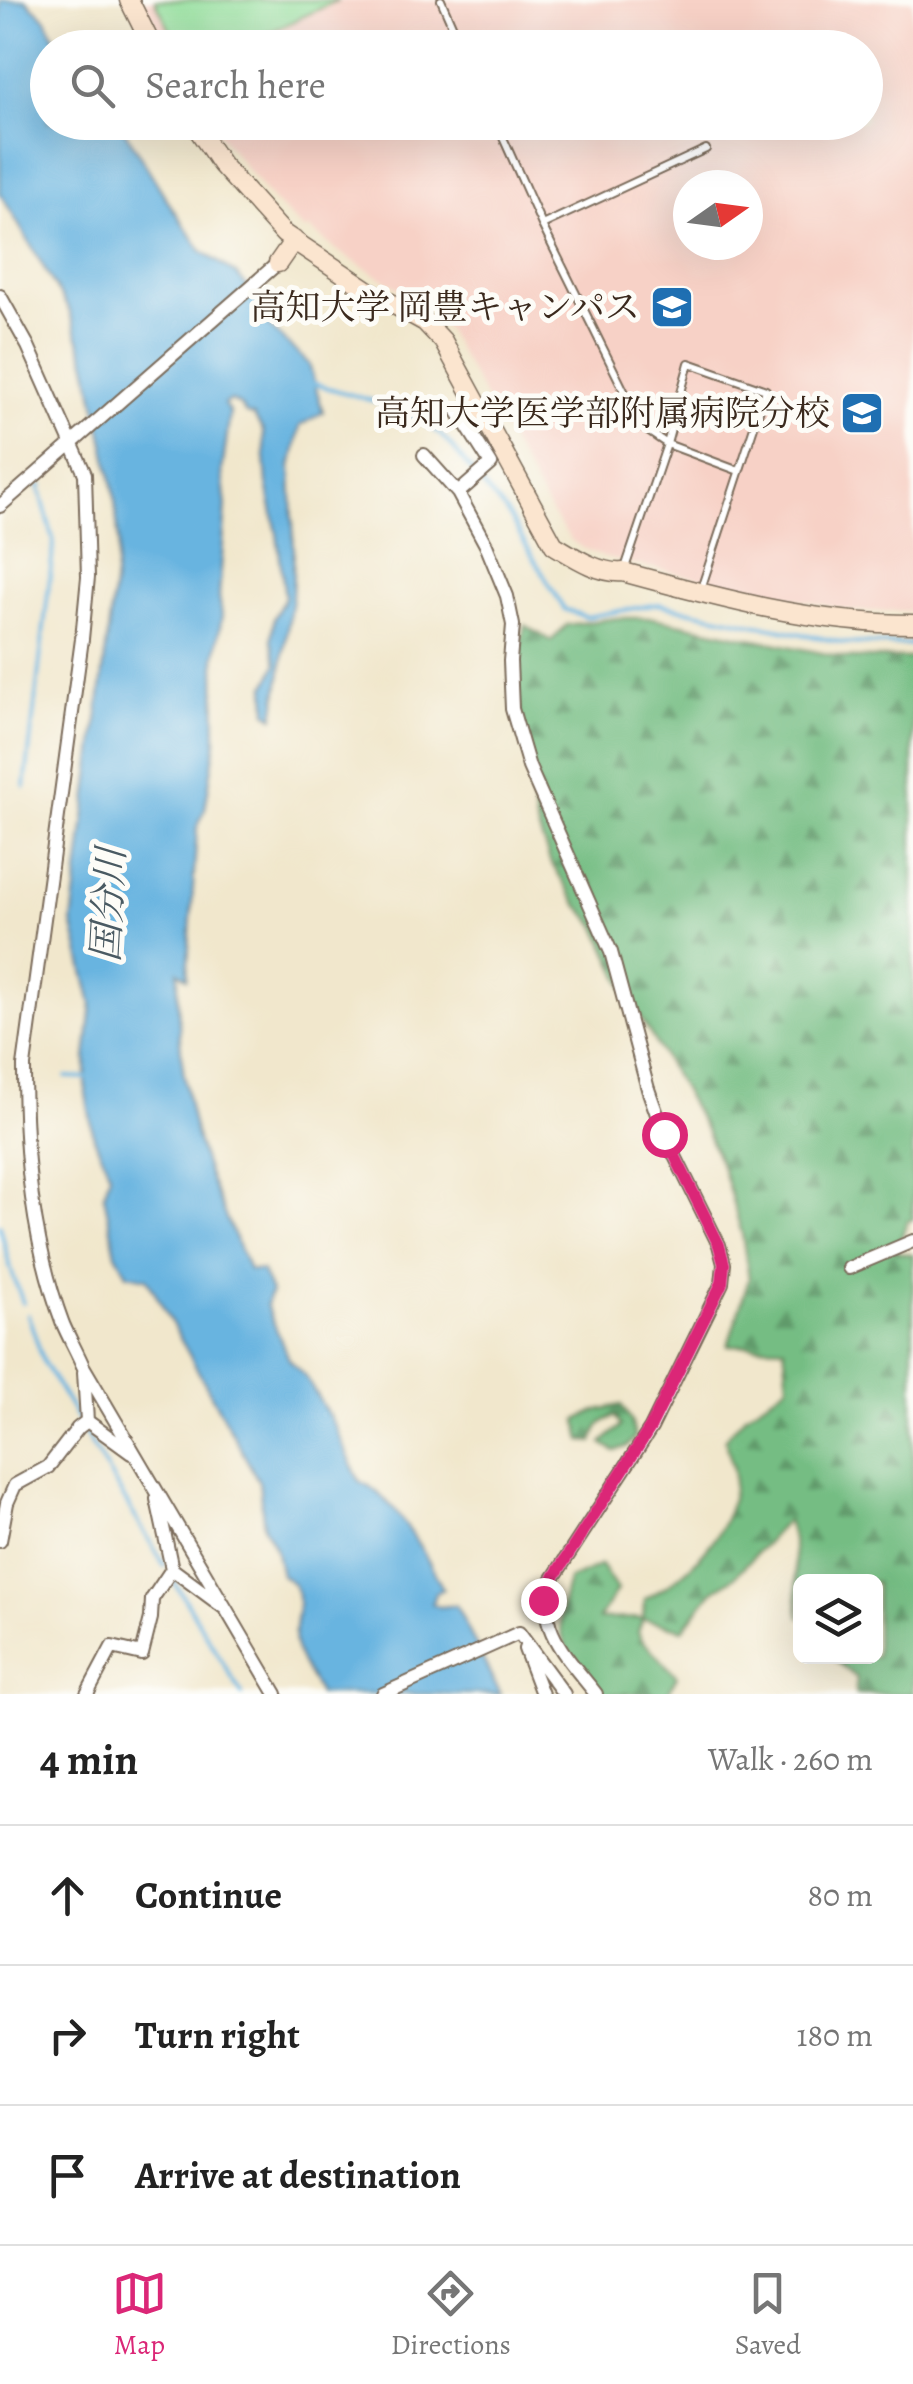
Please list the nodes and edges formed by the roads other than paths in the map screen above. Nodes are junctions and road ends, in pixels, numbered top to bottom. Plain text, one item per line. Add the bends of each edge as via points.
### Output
1 (129, 0) edge
2 (441, 0) edge
3 (144, 30) edge
4 (454, 30) edge
5 (204, 140) edge
6 (504, 140) edge
7 (706, 149) dead end
8 (542, 225) junction
9 (294, 240) junction
10 (278, 262) joint
11 (0, 296) edge
12 (473, 402) junction
13 (74, 443) junction
14 (667, 444) junction
15 (424, 455) dead end
16 (740, 472) junction
17 (462, 489) junction
18 (0, 506) edge
19 (623, 572) junction
20 (700, 593) junction
21 (913, 624) edge
22 (913, 1241) edge
23 (849, 1268) dead end
24 (83, 1366) junction
25 (88, 1421) junction
26 (137, 1457) junction
27 (154, 1487) junction
28 (0, 1542) edge
29 (172, 1569) junction
30 (228, 1610) junction
31 (516, 1634) junction
32 (87, 1694) edge
33 (276, 1694) edge
34 (384, 1694) edge
35 (542, 1694) edge
36 (564, 1694) edge
37 (596, 1694) edge

1 - 3 street
2 - 4 lane
5 - 9 street via 251,200
6 - 8 lane
7 - 8 lane
8 - 14 lane via 642,427
9 - 10 street
9 - 12 street via 426,322
10 - 13 street
11 - 13 street
12 - 17 street via 458,412 490,464
12 - 19 street via 554,545 580,561
13 - 18 street
13 - 24 street via 85,474 88,577 27,1038 24,1128 48,1271
14 - 16 lane
14 - 16 lane via 689,363 766,390
14 - 19 lane
15 - 17 street
16 - 20 lane
17 - 37 street via 507,596 512,708 528,767 611,952 653,1104 724,1264 722,1283 659,1413 543,1600 551,1630
19 - 20 street
20 - 21 street via 834,621
22 - 23 street
24 - 25 street
24 - 26 street
25 - 26 street
25 - 28 street via 48,1468 15,1485
26 - 27 street
27 - 29 street
27 - 30 street
29 - 30 street
29 - 32 street via 150,1607 142,1654 112,1647
30 - 33 street
31 - 34 street
31 - 35 street
31 - 36 street

